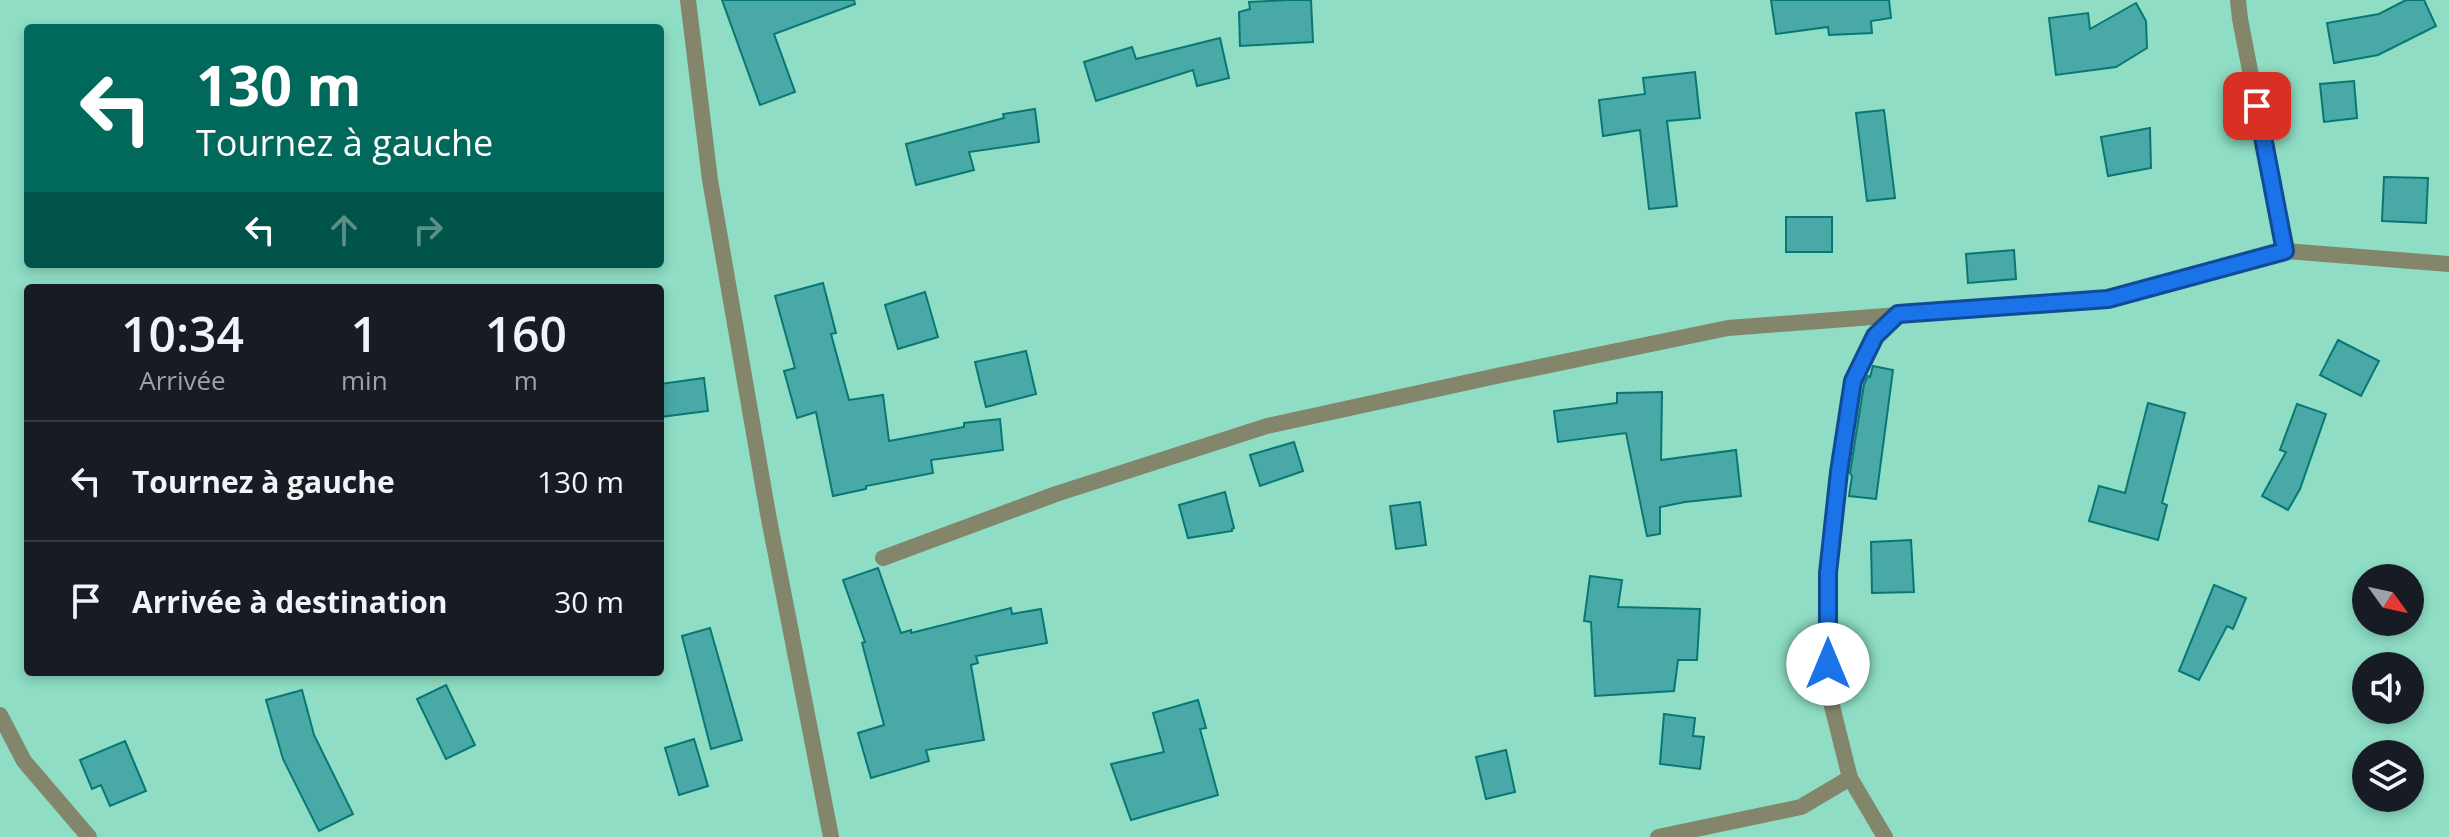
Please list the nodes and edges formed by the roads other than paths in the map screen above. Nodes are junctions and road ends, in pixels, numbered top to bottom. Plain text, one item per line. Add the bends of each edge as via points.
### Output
1 (688, 0) edge
2 (2238, 0) edge
3 (2285, 251) junction
4 (2449, 264) edge
5 (1898, 314) junction
6 (883, 558) dead end
7 (0, 715) edge
8 (1850, 778) junction
9 (89, 837) edge
10 (831, 837) edge
11 (1658, 837) edge
12 (1885, 837) edge

1 - 10 street via 710,180
2 - 3 street
3 - 4 street
3 - 5 street via 2108,299
5 - 6 street via 1728,328 1267,426 1056,494
5 - 8 street via 1875,336 1853,381 1828,573 1829,694
7 - 9 street via 24,761
8 - 11 street via 1801,807
8 - 12 street

